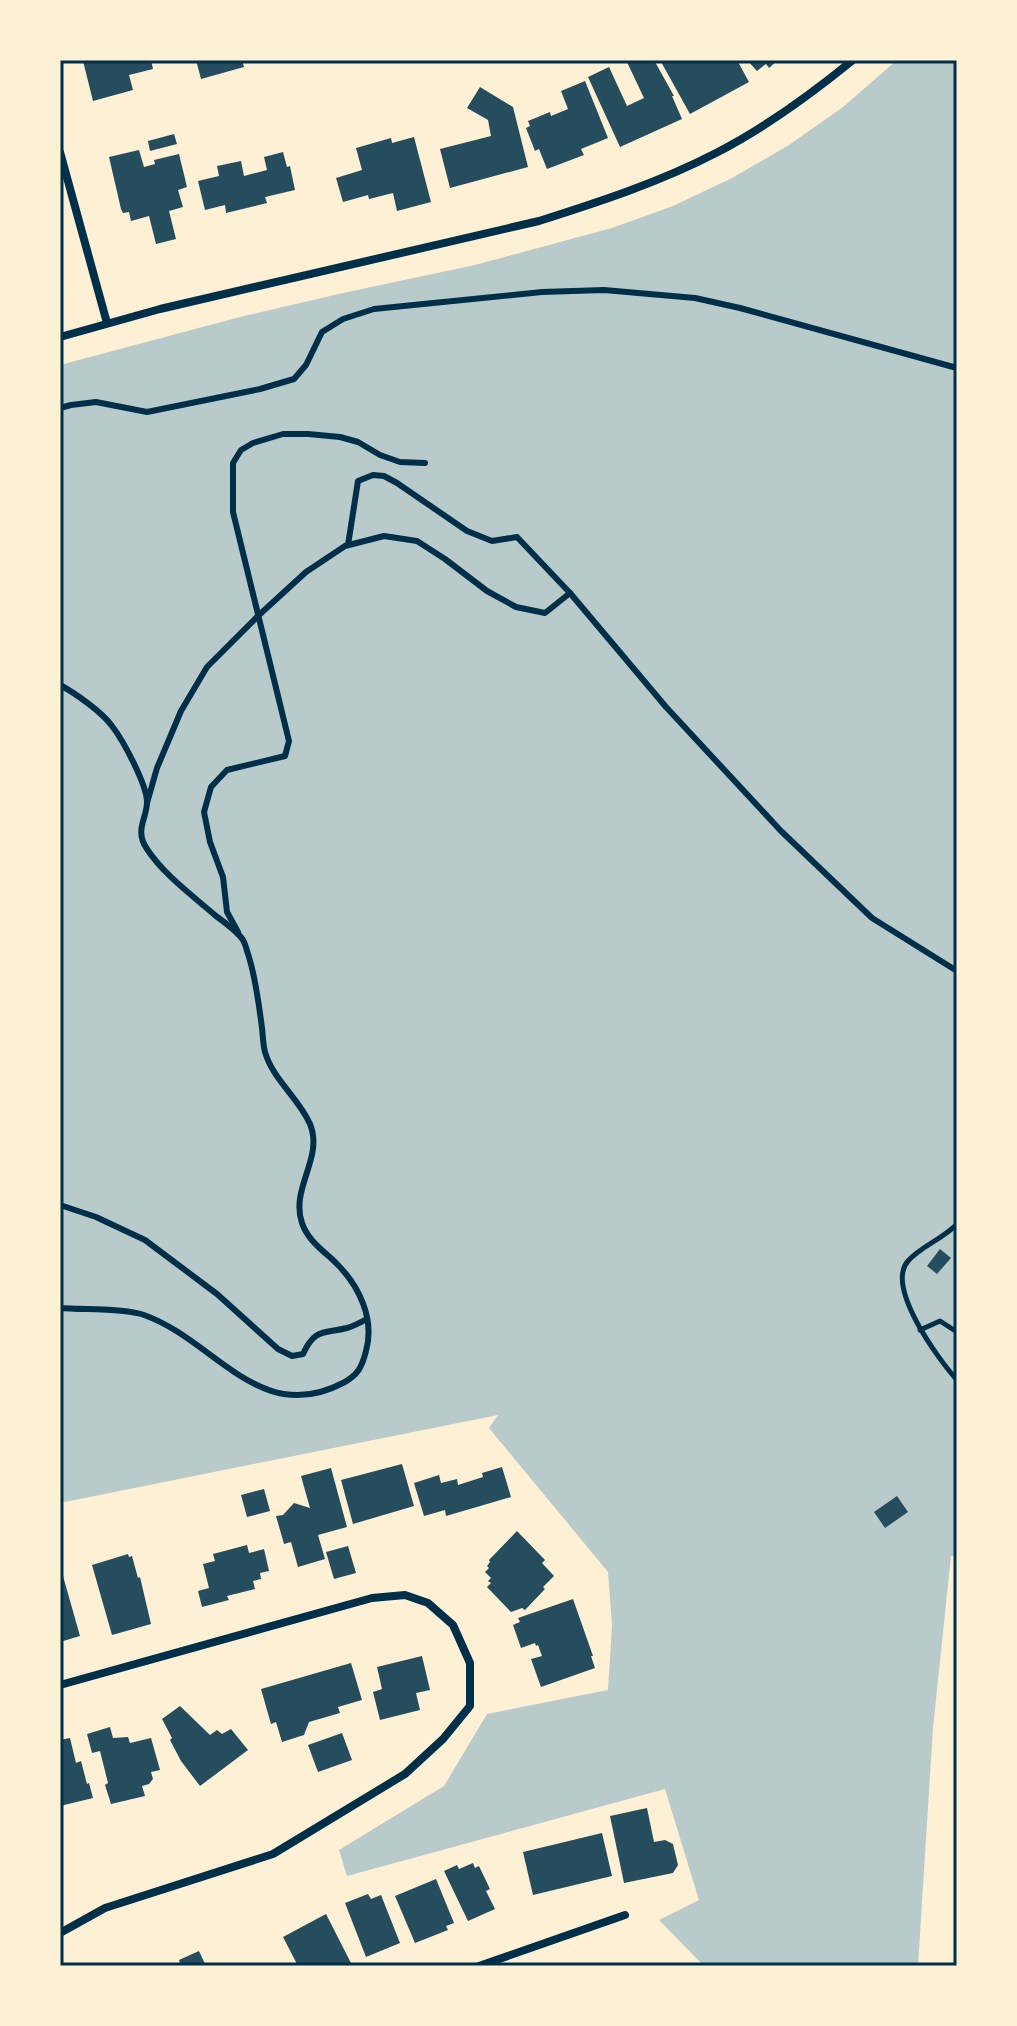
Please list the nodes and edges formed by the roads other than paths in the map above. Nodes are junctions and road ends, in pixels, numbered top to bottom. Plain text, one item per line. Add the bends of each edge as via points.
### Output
1 (853, 60) edge
2 (60, 152) edge
3 (107, 323) junction
4 (60, 337) edge
5 (957, 368) edge
6 (60, 408) edge
7 (425, 463) dead end
8 (348, 545) junction
9 (570, 593) junction
10 (259, 615) junction
11 (60, 685) edge
12 (147, 803) junction
13 (242, 940) junction
14 (957, 971) edge
15 (60, 1205) edge
16 (60, 1308) edge
17 (367, 1319) junction
18 (60, 1685) edge
19 (625, 1915) dead end
20 (60, 1933) edge
21 (479, 1966) edge

1 - 3 street via 777,117 717,152 596,203
2 - 3 street
3 - 4 street
5 - 6 lane via 695,298 604,290 542,292 374,309 343,319 322,332 294,379 260,389 147,412 96,402
7 - 10 lane via 400,462 358,442 308,434 283,434 241,450 233,463 233,512
8 - 9 lane via 384,536 417,541 516,607 545,613
8 - 9 lane via 358,481 384,476 467,531 492,541 517,537
8 - 10 lane via 306,572
9 - 14 lane via 781,831 872,918
10 - 12 lane via 207,667 157,768
10 - 13 lane via 289,741 285,756 227,770 211,787 204,812 227,912
11 - 12 lane via 112,725 140,776
12 - 13 lane via 140,826 145,846
13 - 17 lane via 257,991 265,1053 310,1123 311,1163 299,1201 302,1224 315,1246 351,1279
15 - 17 lane via 145,1240 292,1356 303,1354 310,1339 328,1330
16 - 17 lane via 142,1314 175,1330 259,1388 287,1396 320,1392 360,1371 368,1344
18 - 20 street via 372,1598 405,1595 428,1603 453,1625 470,1663 470,1706 405,1774 273,1854 105,1908
19 - 21 street

